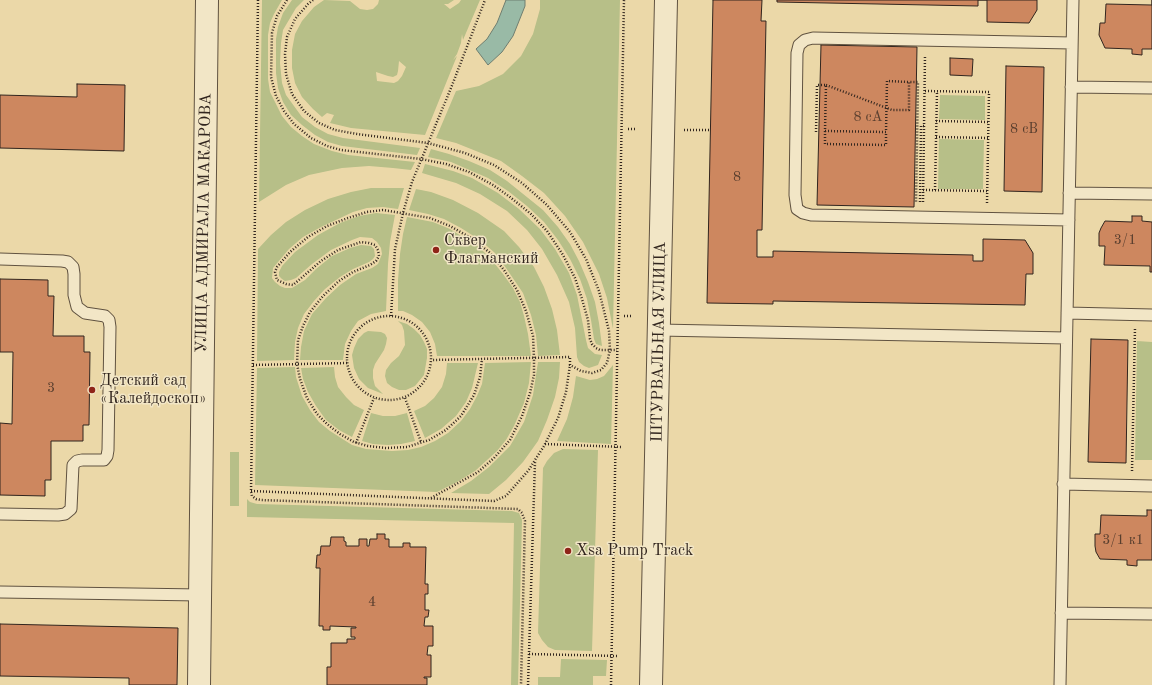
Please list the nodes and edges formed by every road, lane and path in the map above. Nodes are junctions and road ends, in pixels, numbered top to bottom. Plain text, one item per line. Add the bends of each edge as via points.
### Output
1 (207, 0) edge
2 (258, 0) edge
3 (287, 0) edge
4 (313, 0) edge
5 (485, 0) edge
6 (624, 0) edge
7 (666, 0) edge
8 (1073, 0) edge
9 (926, 41) junction
10 (1072, 43) junction
11 (910, 82) junction
12 (826, 85) junction
13 (1071, 87) junction
14 (1152, 88) edge
15 (925, 91) junction
16 (937, 92) junction
17 (886, 108) junction
18 (936, 121) junction
19 (989, 122) junction
20 (924, 126) junction
21 (628, 129) dead end
22 (636, 129) dead end
23 (681, 130) dead end
24 (711, 130) dead end
25 (825, 131) junction
26 (816, 132) dead end
27 (886, 132) junction
28 (936, 137) junction
29 (989, 138) junction
30 (428, 143) junction
31 (421, 159) junction
32 (923, 190) junction
33 (935, 190) junction
34 (988, 191) junction
35 (1069, 193) junction
36 (1152, 194) edge
37 (923, 202) dead end
38 (987, 204) dead end
39 (916, 207) dead end
40 (920, 207) dead end
41 (403, 212) junction
42 (1068, 220) junction
43 (0, 259) edge
44 (1067, 313) junction
45 (1135, 314) junction
46 (1152, 315) edge
47 (391, 316) junction
48 (624, 316) dead end
49 (633, 316) dead end
50 (659, 330) junction
51 (1066, 338) junction
52 (610, 350) junction
53 (617, 350) junction
54 (534, 358) junction
55 (482, 359) junction
56 (432, 360) junction
57 (347, 363) junction
58 (297, 364) junction
59 (253, 365) junction
60 (570, 365) junction
61 (374, 398) junction
62 (405, 398) junction
63 (356, 442) junction
64 (421, 442) junction
65 (545, 444) junction
66 (615, 447) junction
67 (622, 447) dead end
68 (535, 461) junction
69 (1063, 484) junction
70 (1131, 486) junction
71 (1152, 486) edge
72 (251, 491) junction
73 (431, 498) junction
74 (0, 514) edge
75 (0, 592) edge
76 (200, 596) junction
77 (1061, 613) junction
78 (1152, 614) edge
79 (529, 654) junction
80 (611, 656) junction
81 (618, 656) dead end
82 (199, 685) edge
83 (521, 685) edge
84 (528, 685) edge
85 (611, 685) edge
86 (651, 685) edge
87 (1060, 685) edge

1 - 76 street, УЛИЦА АДМИРАЛА МАКАРОВА
2 - 59 path
3 - 31 path via 277,16 272,33 272,77 276,96 294,124 311,138 340,150
4 - 30 path via 295,20 285,54 286,74 292,94 304,111 335,130
5 - 30 path
6 - 53 path
7 - 50 street, ШТУРВАЛЬНАЯ УЛИЦА
8 - 10 lane
9 - 10 lane
9 - 15 path
9 - 42 lane via 869,43 813,38 799,45 794,195 797,209 803,214 811,215
10 - 13 lane
11 - 17 path via 887,82
11 - 17 path via 909,110
11 - 39 path via 918,82
12 - 17 path
12 - 25 path
12 - 26 path via 817,85
13 - 14 lane
13 - 35 lane
15 - 16 path
15 - 20 path
16 - 18 path
16 - 19 path via 989,92
17 - 27 path
18 - 19 path
18 - 28 path
19 - 29 path
20 - 32 path
20 - 40 path via 921,126
21 - 22 path
23 - 24 path
25 - 27 path
25 - 27 path via 825,144 886,145
28 - 29 path
28 - 33 path
29 - 34 path
30 - 31 path
30 - 52 path via 465,153 494,166 522,183 547,205 570,232 586,259 598,291
31 - 41 path
31 - 52 path via 469,172 493,185 531,214 548,231 575,278 588,320 592,344 600,350
32 - 33 path
32 - 37 path
33 - 34 path
34 - 38 path
35 - 36 lane
35 - 42 lane
41 - 47 path via 395,249
41 - 54 path via 450,226 489,252 517,290 526,311 533,336
41 - 58 path via 367,212 328,226 308,237 277,267 277,280 293,285 338,250 361,242 369,243 378,250 379,256 376,261 339,282 310,312 298,340
42 - 44 lane
43 - 74 lane via 68,262 73,267 77,307 85,313 105,316 110,327 107,456 104,460 82,460 73,465 71,509 65,514
44 - 45 lane
44 - 51 lane
45 - 46 lane
45 - 70 path
47 - 56 path via 411,321 421,330 429,342
47 - 57 path via 371,319 360,327 347,351
48 - 49 path
50 - 51 lane
50 - 86 street, ШТУРВАЛЬНАЯ УЛИЦА
51 - 69 lane
52 - 53 path
52 - 60 path via 607,362 601,370 592,373
53 - 66 path
54 - 55 path
54 - 60 path via 570,358
54 - 73 path via 530,393 510,440 478,472
55 - 56 path
55 - 64 path via 474,395 461,416 446,430
56 - 62 path via 424,384
57 - 58 path
57 - 61 path via 352,378 360,389
58 - 59 path
58 - 63 path via 307,398 317,414 340,434
59 - 72 path
60 - 65 path via 566,392 558,418
61 - 62 path via 386,401
61 - 63 path
62 - 64 path
63 - 64 path via 386,448 407,447
65 - 66 path
65 - 68 path
66 - 67 path
66 - 80 path
68 - 73 path via 506,496 494,501
68 - 79 path
69 - 70 lane
69 - 77 lane
70 - 71 lane
72 - 73 path
72 - 83 path via 252,496 260,500 522,512 525,521
75 - 76 lane
76 - 82 street, УЛИЦА АДМИРАЛА МАКАРОВА
77 - 78 lane
77 - 87 lane
79 - 80 path
79 - 84 path
80 - 81 path
80 - 85 path

